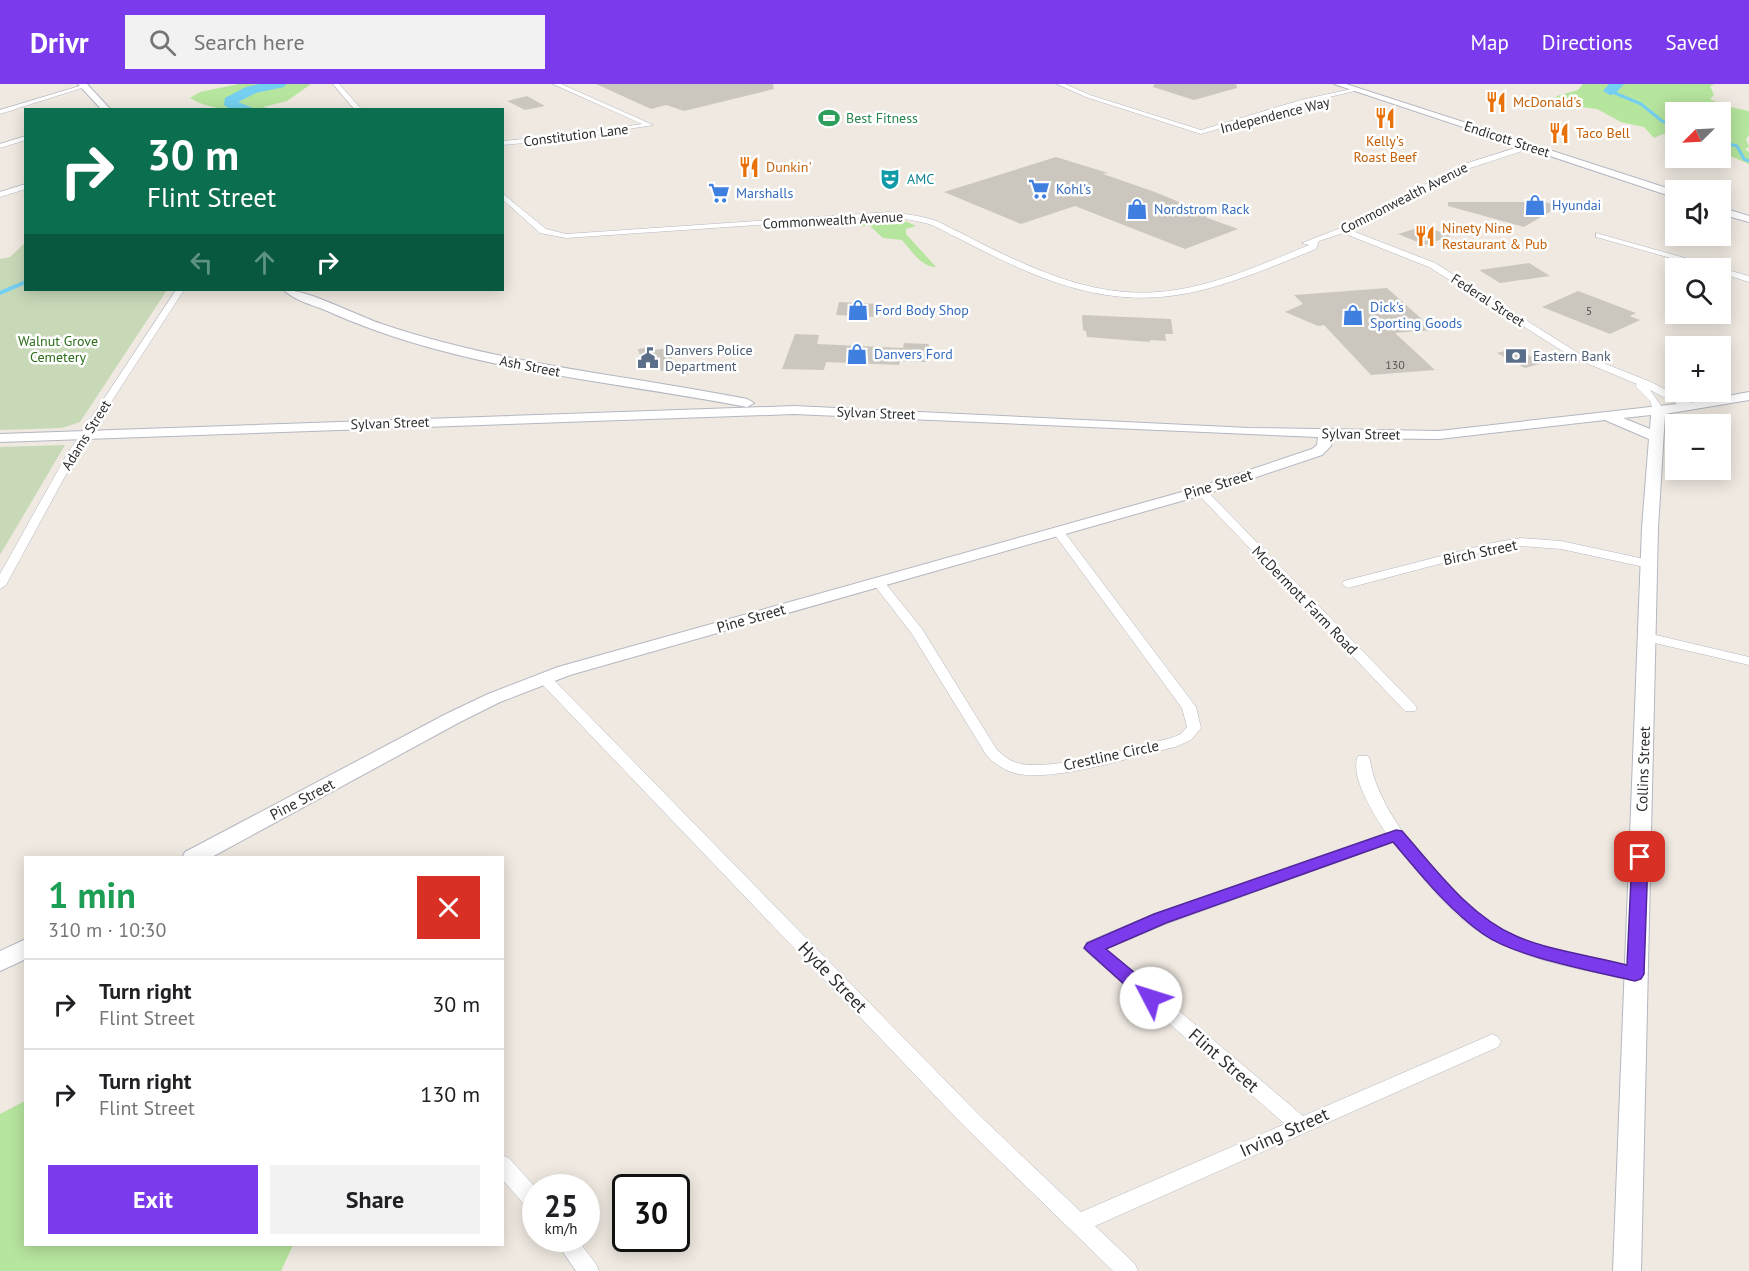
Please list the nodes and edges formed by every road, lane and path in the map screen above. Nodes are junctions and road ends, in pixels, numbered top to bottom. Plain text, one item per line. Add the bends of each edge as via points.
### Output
1 (336, 84) edge
2 (556, 84) edge
3 (1060, 84) edge
4 (1333, 84) edge
5 (1338, 84) edge
6 (84, 85) edge
7 (1358, 88) edge
8 (1332, 94) junction
9 (1095, 98) junction
10 (105, 108) edge
11 (357, 108) edge
12 (0, 112) edge
13 (1201, 132) junction
14 (24, 139) edge
15 (504, 143) edge
16 (1533, 144) junction
17 (0, 146) edge
18 (1665, 184) edge
19 (24, 187) edge
20 (1665, 191) edge
21 (0, 195) edge
22 (504, 197) edge
23 (1731, 205) edge
24 (1749, 211) edge
25 (1731, 213) edge
26 (1749, 219) edge
27 (1343, 230) junction
28 (1599, 235) dead end
29 (1679, 258) edge
30 (1731, 273) edge
31 (1749, 279) edge
32 (179, 291) edge
33 (292, 291) edge
34 (1629, 378) junction
35 (1749, 396) edge
36 (1691, 406) junction
37 (778, 410) junction
38 (1658, 411) junction
39 (1606, 417) junction
40 (1325, 434) junction
41 (86, 435) junction
42 (1656, 437) junction
43 (0, 438) edge
44 (1201, 491) junction
45 (1058, 531) junction
46 (1649, 564) junction
47 (878, 582) junction
48 (1348, 584) dead end
49 (0, 585) edge
50 (1647, 637) junction
51 (1749, 661) edge
52 (544, 678) junction
53 (1410, 708) dead end
54 (1363, 760) dead end
55 (1396, 835) junction
56 (196, 856) edge
57 (24, 949) edge
58 (0, 962) edge
59 (1635, 974) junction
60 (1492, 1042) dead end
61 (1299, 1124) junction
62 (504, 1166) edge
63 (522, 1187) edge
64 (1077, 1224) junction
65 (574, 1252) edge
66 (589, 1271) edge
67 (1128, 1271) edge
68 (1627, 1271) edge

1 - 11 street
2 - 15 street, Constitution Lane via 650,124
3 - 9 street, Independence Way
4 - 8 street, Independence Way via 1336,89
5 - 7 main road, Endicott Street
6 - 10 main road
6 - 12 street
7 - 8 street, Independence Way
7 - 13 street, Independence Way via 1354,95
7 - 16 main road, Endicott Street
8 - 13 street, Independence Way
9 - 13 street, Independence Way
9 - 13 street, Independence Way via 1112,108 1191,134
14 - 17 street
16 - 18 main road, Endicott Street
16 - 20 main road, Endicott Street
16 - 27 street, Commonwealth Avenue via 1464,167
19 - 21 street
22 - 27 street, Commonwealth Avenue via 543,231 566,236 890,214 929,221 1041,274 1095,292 1144,296 1193,291 1242,276 1313,247 1315,242
23 - 24 main road
25 - 26 main road
27 - 34 street, Federal Street via 1432,265 1557,345
28 - 29 street
30 - 31 street
32 - 41 street, Adams Street
33 - 37 main road, Ash Street via 347,316 456,350
34 - 36 street, Federal Street
34 - 38 street, Federal Street via 1652,396
35 - 36 main road, Sylvan Street
36 - 38 main road, Sylvan Street
37 - 40 main road, Sylvan Street
37 - 41 main road, Sylvan Street
38 - 39 main road, Sylvan Street
38 - 42 main road, Collins Street
39 - 40 main road, Sylvan Street via 1439,435
39 - 42 main road
40 - 44 main road, Pine Street via 1324,446 1317,453
41 - 43 main road, Sylvan Street
41 - 49 street, Adams Street
42 - 46 main road, Collins Street
44 - 45 main road, Pine Street
44 - 53 street, McDermott Farm Road
45 - 47 main road, Pine Street
45 - 47 street, Crestline Circle via 1189,707 1194,728 1186,737 1038,769 1007,765 992,753 917,632
46 - 48 street, Birch Street via 1561,545 1521,542
46 - 50 main road, Collins Street
47 - 52 main road, Pine Street
50 - 51 street
50 - 59 main road, Collins Street
52 - 56 main road, Pine Street via 453,718
52 - 64 street, Hyde Street via 972,1121
54 - 55 street via 1370,790
55 - 59 street via 1448,895 1489,930 1512,942
55 - 61 street, Flint Street via 1160,919 1093,948
57 - 58 main road
59 - 68 main road, Collins Street
60 - 61 street, Irving Street
61 - 64 street, Irving Street
62 - 63 street
64 - 67 street, Hyde Street
65 - 66 street

